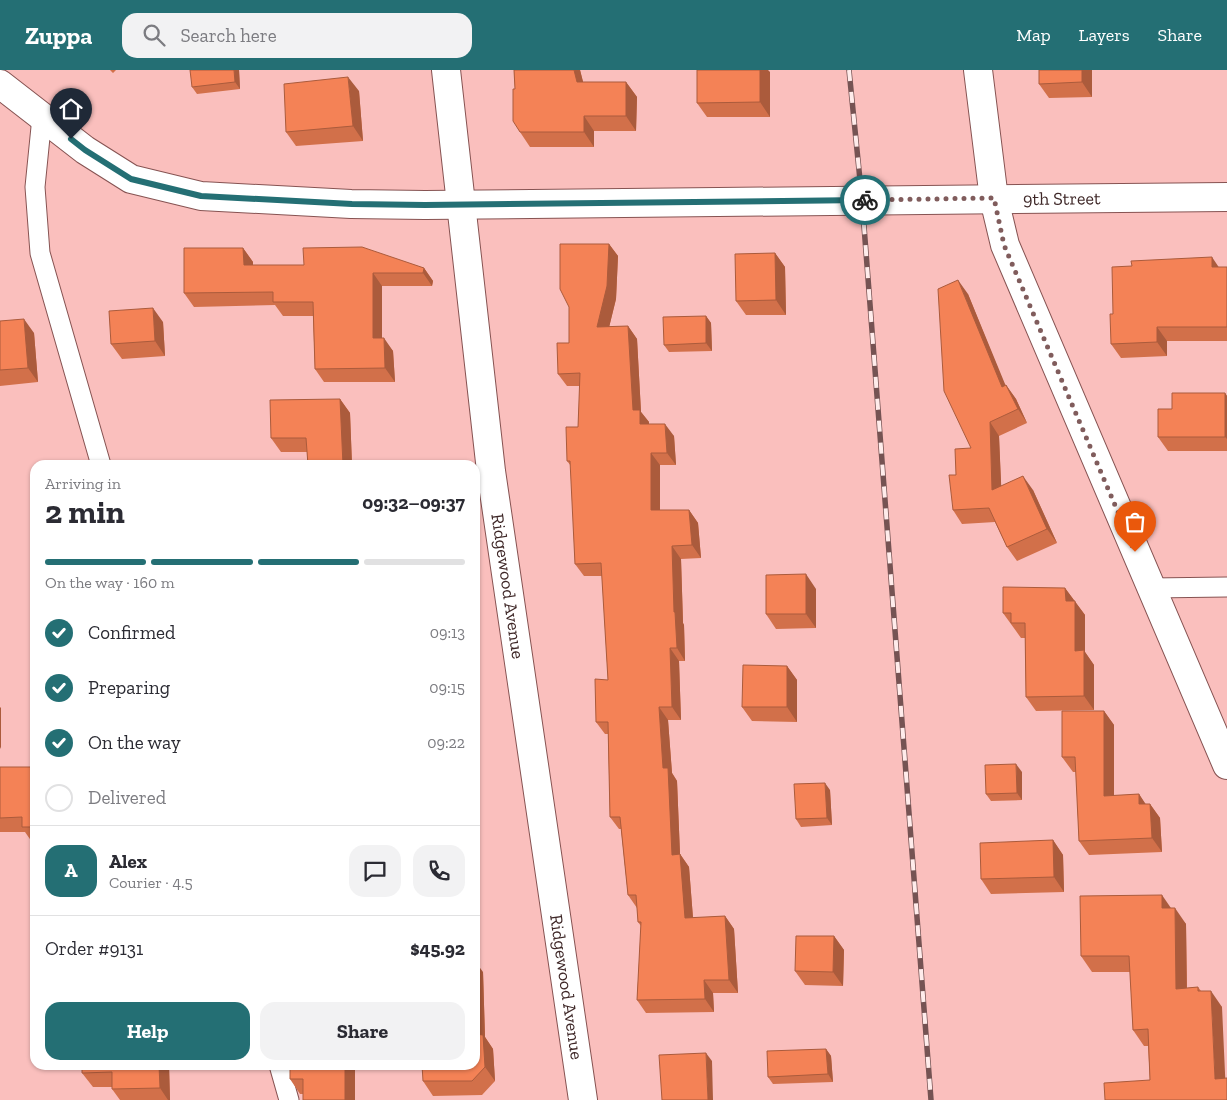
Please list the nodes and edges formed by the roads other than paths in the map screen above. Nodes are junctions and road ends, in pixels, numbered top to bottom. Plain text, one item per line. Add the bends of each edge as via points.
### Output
1 (446, 70) edge
2 (978, 70) edge
3 (0, 84) edge
4 (42, 117) junction
5 (1227, 197) edge
6 (994, 198) junction
7 (462, 205) junction
8 (100, 460) edge
9 (1227, 587) edge
10 (1151, 588) junction
11 (1227, 765) edge
12 (280, 1070) edge
13 (289, 1100) edge
14 (583, 1100) edge

1 - 7 street, Ridgewood Avenue
2 - 6 street
3 - 4 street, 9th Street
4 - 7 street, 9th Street via 131,179 201,196 352,204
4 - 8 lane via 35,187 40,253
5 - 6 street, 9th Street
6 - 7 street, 9th Street
6 - 10 street via 1004,245
7 - 14 street, Ridgewood Avenue via 491,471
9 - 10 lane
10 - 11 street
12 - 13 lane

